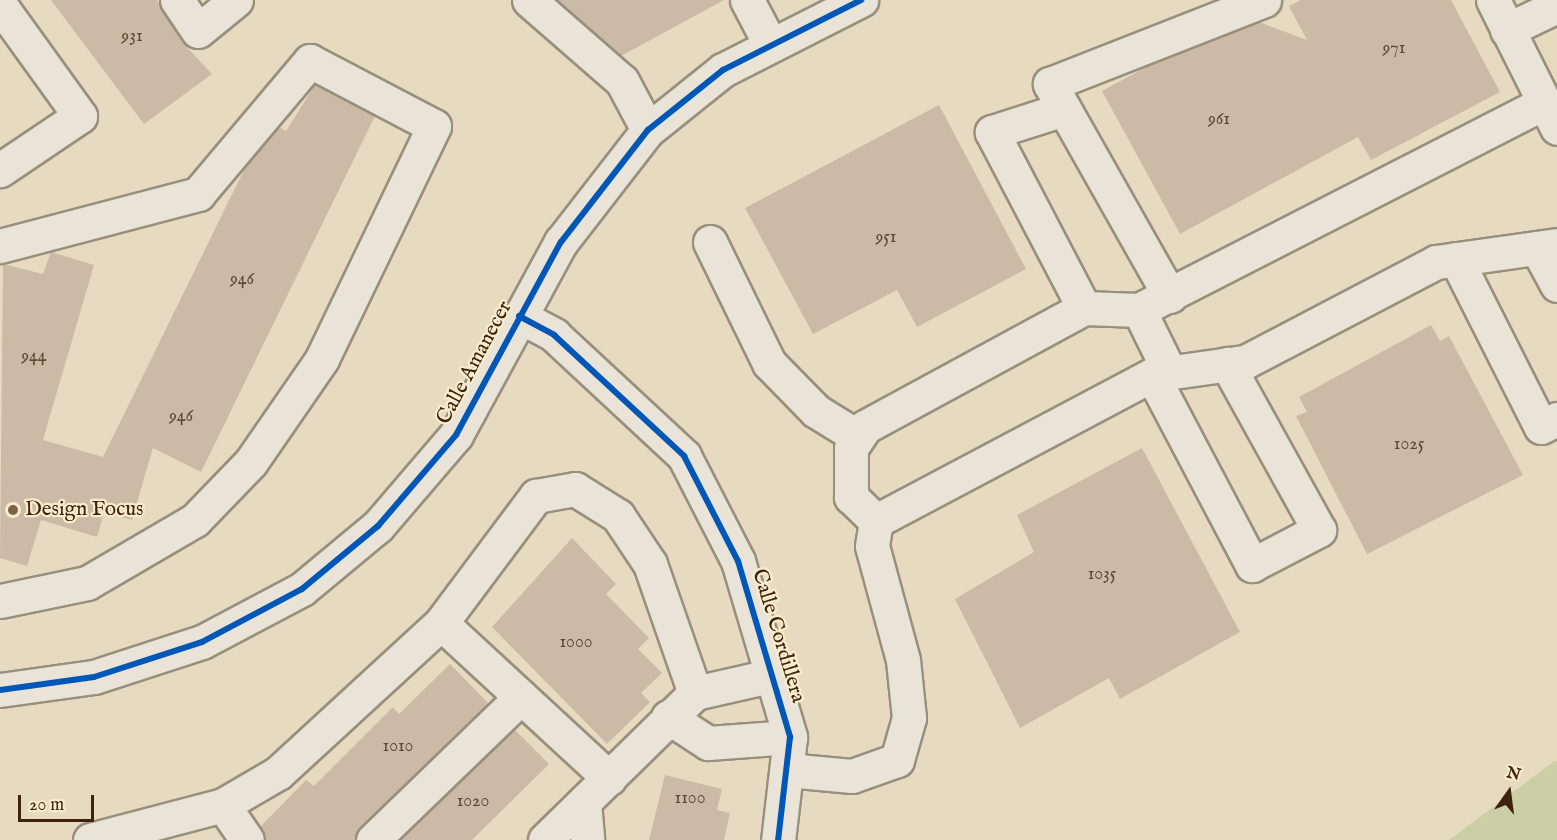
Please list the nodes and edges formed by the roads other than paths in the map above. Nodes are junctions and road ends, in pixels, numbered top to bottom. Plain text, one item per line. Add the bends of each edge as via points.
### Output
1 (177, 0) edge
2 (236, 0) edge
3 (529, 0) edge
4 (747, 0) edge
5 (861, 0) edge
6 (1264, 0) edge
7 (1493, 0) edge
8 (0, 5) edge
9 (1557, 6) edge
10 (1507, 30) junction
11 (770, 44) junction
12 (1064, 109) junction
13 (1550, 116) edge
14 (648, 130) junction
15 (0, 170) edge
16 (710, 242) dead end
17 (0, 246) edge
18 (1547, 246) edge
19 (1456, 260) junction
20 (1557, 285) edge
21 (1170, 296) junction
22 (1084, 308) junction
23 (1139, 310) junction
24 (519, 316) junction
25 (1227, 364) junction
26 (1161, 373) junction
27 (1557, 419) edge
28 (858, 437) junction
29 (876, 521) junction
30 (0, 601) edge
31 (441, 623) junction
32 (774, 675) junction
33 (0, 690) edge
34 (695, 693) junction
35 (521, 697) junction
36 (668, 717) junction
37 (790, 737) junction
38 (787, 770) junction
39 (609, 778) junction
40 (584, 802) junction
41 (223, 805) junction
42 (90, 840) edge
43 (247, 840) edge
44 (373, 840) edge
45 (545, 840) edge
46 (587, 840) edge
47 (778, 840) edge

1 - 2 street via 198,31
3 - 14 street via 622,81
4 - 11 street
5 - 11 street, Calle Amanecer
6 - 12 street via 1050,84
7 - 10 street
8 - 15 street via 80,116
9 - 10 street
10 - 13 street
11 - 14 street, Calle Amanecer via 723,70
12 - 21 street
12 - 22 street via 992,132
13 - 21 street
14 - 24 street, Calle Amanecer via 561,242
16 - 28 street via 769,363 816,411
17 - 30 street via 198,194 310,62 434,126 322,359 251,462 195,520 87,583
18 - 19 street
18 - 20 street
19 - 25 street via 1436,262 1245,362
19 - 27 street via 1541,427
21 - 23 street
22 - 23 street
22 - 28 street via 865,427
23 - 26 street
24 - 32 street, Calle Cordillera via 554,335 684,456 738,561
24 - 33 street, Calle Amanecer via 456,435 378,526 302,589 202,642 94,677
25 - 26 street
25 - 26 street via 1319,530 1252,565
26 - 29 street
28 - 29 street via 851,448 851,496
29 - 38 street via 872,546 903,660 909,718 897,760 852,776
31 - 34 street via 536,496 575,489 618,516 650,564
31 - 35 street
31 - 41 street via 278,773
32 - 34 street
32 - 37 street, Calle Cordillera
34 - 36 street
35 - 39 street
35 - 44 street
36 - 37 street via 708,743
36 - 39 street
37 - 38 street, Calle Cordillera
38 - 47 street, Calle Cordillera
39 - 40 street
40 - 45 street
40 - 46 street
41 - 42 street
41 - 43 street

